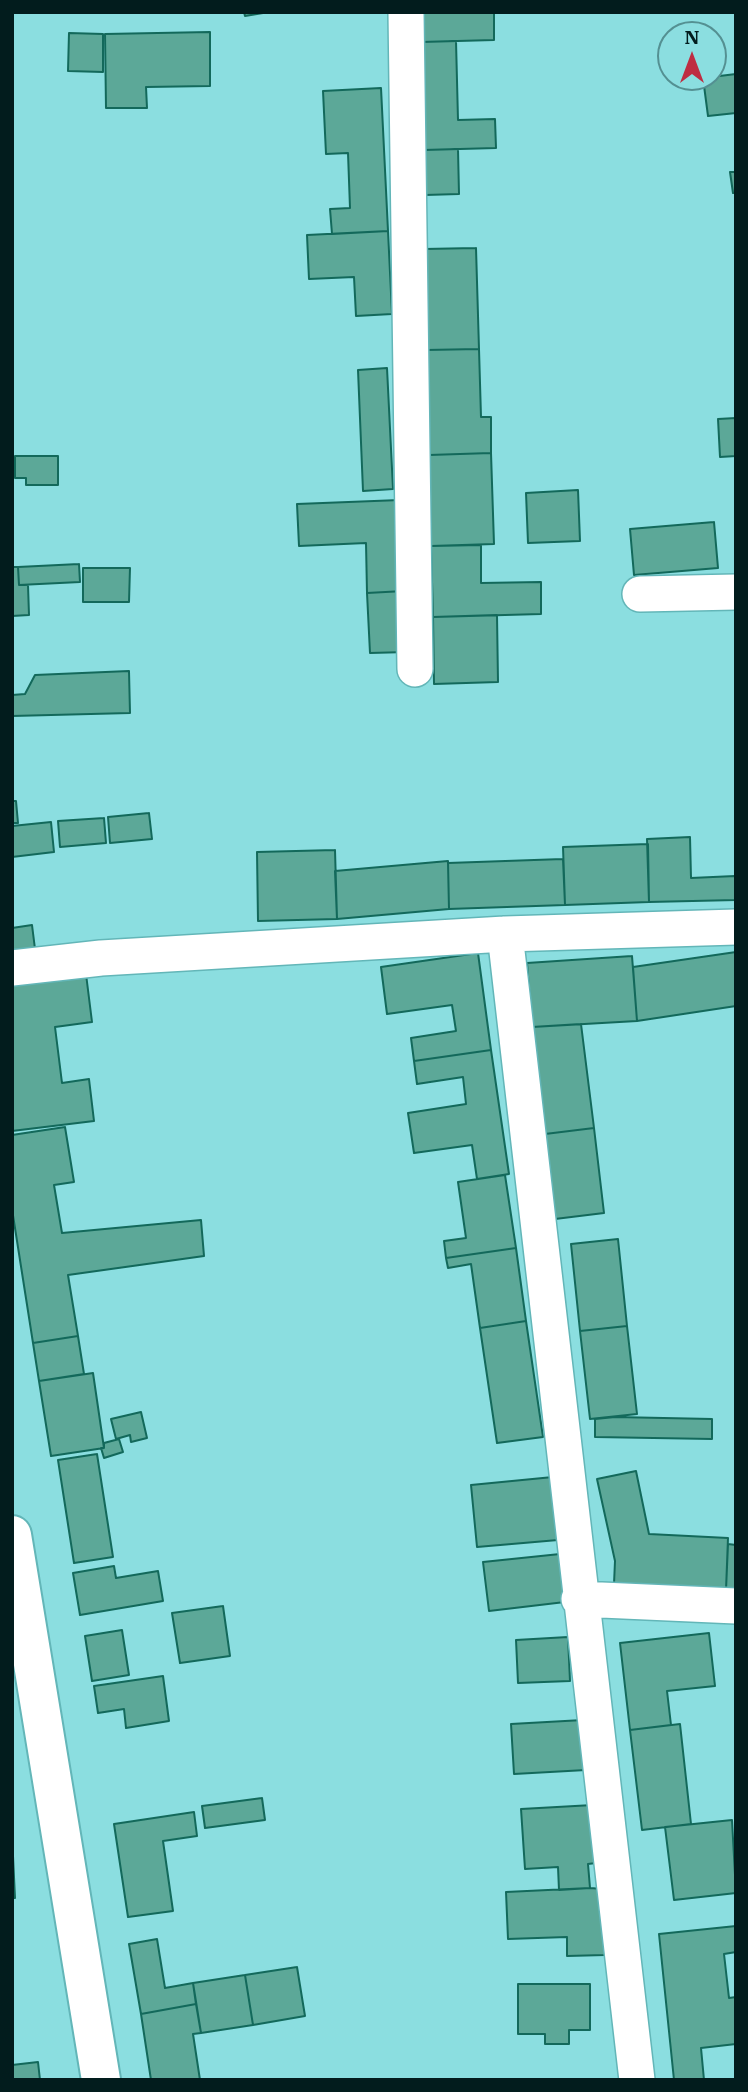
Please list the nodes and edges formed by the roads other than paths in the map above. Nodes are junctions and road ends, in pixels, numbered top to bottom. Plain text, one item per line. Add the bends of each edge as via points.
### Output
1 (406, 12) edge
2 (736, 592) edge
3 (640, 594) dead end
4 (415, 669) dead end
5 (736, 927) edge
6 (505, 934) junction
7 (12, 968) edge
8 (12, 1535) edge
9 (579, 1599) junction
10 (736, 1606) edge
11 (100, 2080) edge
12 (637, 2080) edge

1 - 4 street
2 - 3 street
5 - 6 street
6 - 7 street via 101,958
6 - 9 street
8 - 11 street
9 - 10 street
9 - 12 street

